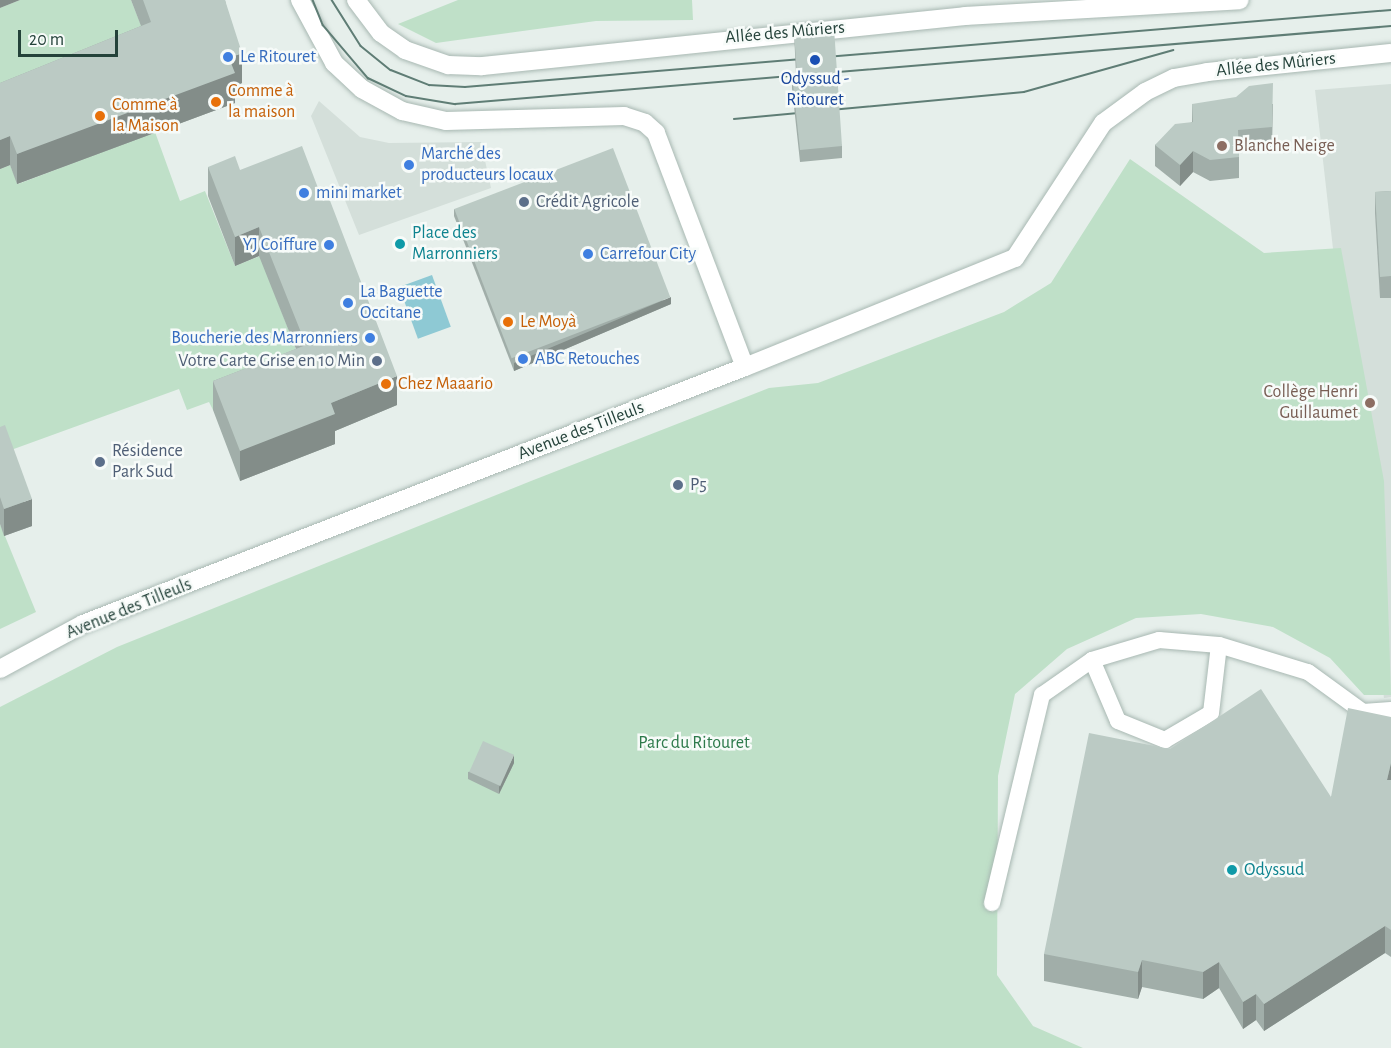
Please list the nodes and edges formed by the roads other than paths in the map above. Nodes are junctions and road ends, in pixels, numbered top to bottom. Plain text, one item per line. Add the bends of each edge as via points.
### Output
1 (300, 0) edge
2 (356, 0) edge
3 (1240, 0) edge
4 (1105, 6) edge
5 (1391, 53) edge
6 (1103, 123) joint
7 (745, 367) junction
8 (1219, 645) junction
9 (1092, 660) junction
10 (0, 669) edge
11 (1391, 710) edge
12 (992, 903) dead end

1 - 7 street via 309,23 348,77 384,103 415,116 470,122 637,120 656,133
2 - 4 street, Allée des Mûriers via 381,33 405,50 448,65 482,66 965,16
3 - 4 street, Allée des Mûriers
5 - 6 street, Allée des Mûriers via 1174,78 1128,102
6 - 7 street, Avenue des Tilleuls via 1015,258
7 - 10 street, Avenue des Tilleuls via 83,624
8 - 9 lane via 1159,640
8 - 9 lane via 1211,713 1165,740 1118,721
8 - 11 lane via 1308,672 1362,712
9 - 12 lane via 1042,694

